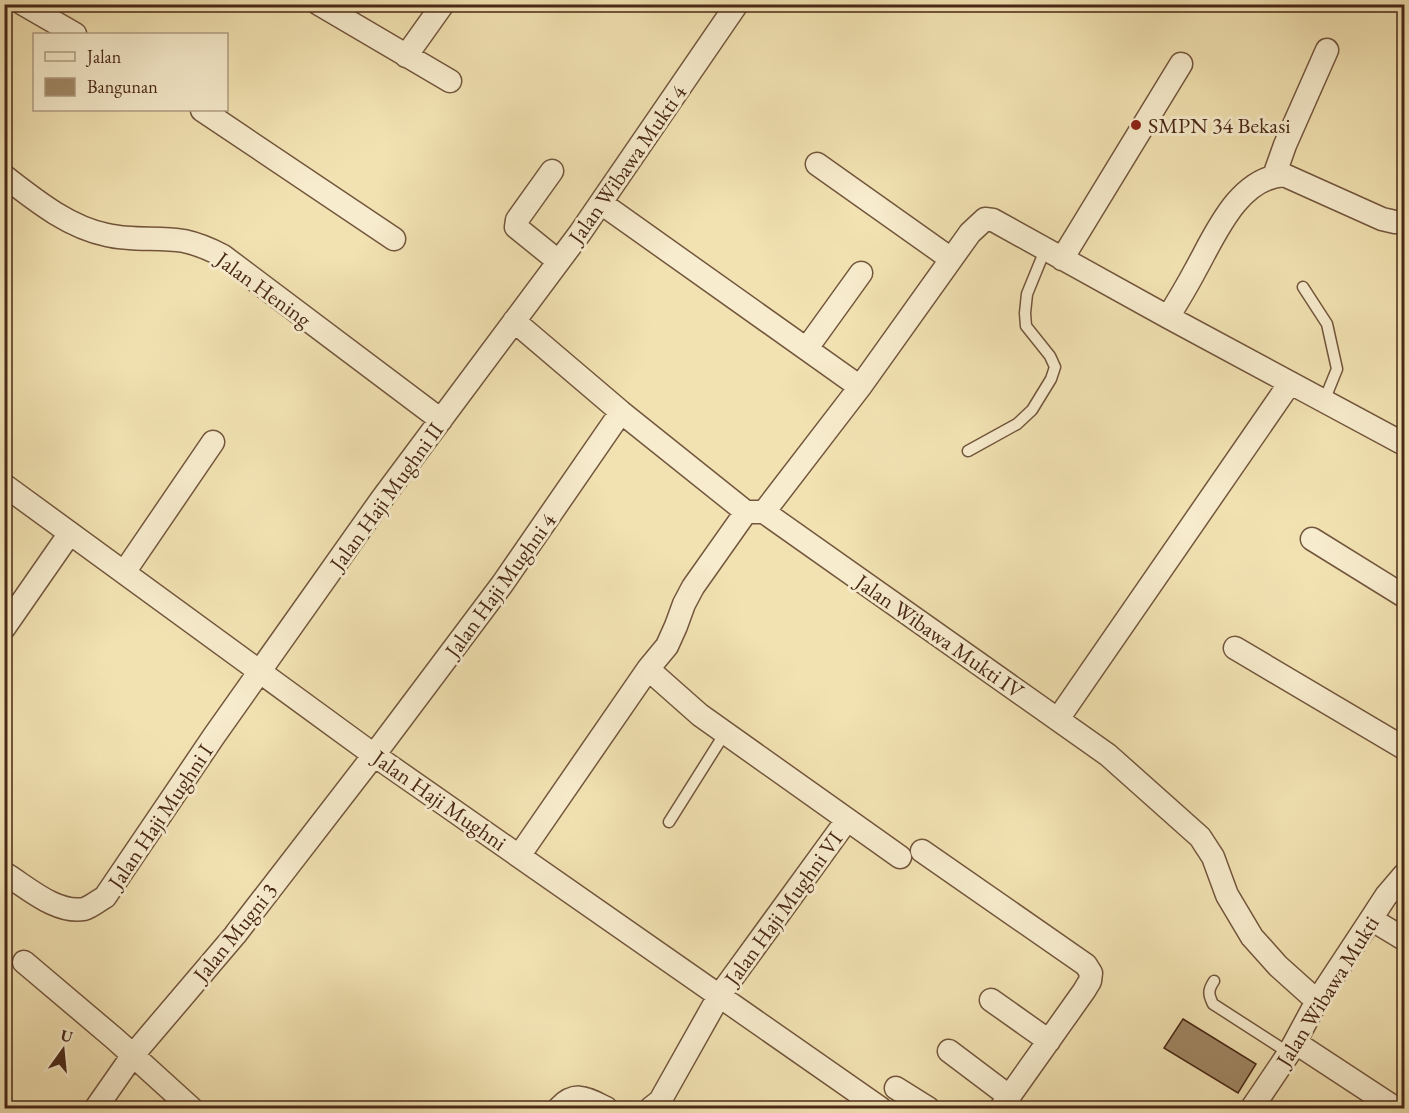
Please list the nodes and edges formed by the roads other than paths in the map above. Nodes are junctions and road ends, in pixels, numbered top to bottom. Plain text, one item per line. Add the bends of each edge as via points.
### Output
1 (23, 4) edge
2 (319, 4) edge
3 (443, 4) edge
4 (736, 4) edge
5 (73, 33) edge
6 (1327, 50) dead end
7 (406, 56) junction
8 (1181, 64) dead end
9 (450, 81) dead end
10 (203, 111) edge
11 (817, 164) dead end
12 (552, 171) dead end
13 (4, 176) edge
14 (1274, 176) junction
15 (601, 202) junction
16 (1404, 222) edge
17 (394, 239) dead end
18 (1054, 255) junction
19 (951, 259) junction
20 (558, 261) junction
21 (861, 273) dead end
22 (1303, 287) dead end
23 (1168, 317) junction
24 (514, 321) junction
25 (807, 348) junction
26 (1290, 383) junction
27 (860, 387) junction
28 (1324, 401) junction
29 (621, 412) junction
30 (441, 420) junction
31 (213, 442) dead end
32 (1404, 444) edge
33 (968, 451) dead end
34 (4, 485) edge
35 (755, 512) junction
36 (70, 533) junction
37 (1312, 539) dead end
38 (125, 571) junction
39 (1404, 596) edge
40 (4, 628) edge
41 (1235, 648) dead end
42 (648, 669) junction
43 (260, 673) junction
44 (1058, 719) junction
45 (725, 733) junction
46 (1404, 748) edge
47 (374, 755) junction
48 (847, 820) junction
49 (669, 822) dead end
50 (922, 851) dead end
51 (519, 856) junction
52 (900, 857) dead end
53 (4, 873) edge
54 (1404, 875) edge
55 (1371, 919) junction
56 (1404, 939) edge
57 (24, 962) dead end
58 (1214, 981) dead end
59 (719, 996) junction
60 (991, 1000) dead end
61 (1317, 1001) junction
62 (1049, 1041) junction
63 (1292, 1048) junction
64 (949, 1051) dead end
65 (132, 1054) junction
66 (897, 1088) dead end
67 (1005, 1103) edge
68 (96, 1108) edge
69 (191, 1108) edge
70 (559, 1108) edge
71 (606, 1108) edge
72 (651, 1108) edge
73 (880, 1108) edge
74 (928, 1108) edge
75 (1252, 1108) edge
76 (1395, 1108) edge

1 - 5 street
2 - 7 street
3 - 7 street
4 - 15 street, Jalan Wibawa Mukti 4
6 - 14 street
7 - 9 street
8 - 18 street
10 - 17 street
11 - 19 street
12 - 20 street via 516,227
13 - 30 street, Jalan Hening via 47,209 87,229 128,239 184,241 223,256
14 - 16 street via 1284,176 1382,219
14 - 23 street via 1239,200
15 - 20 street, Jalan Wibawa Mukti 4
15 - 25 street
18 - 19 street via 985,219
18 - 23 street
18 - 33 lane via 1027,294 1025,313 1026,326 1055,367 1051,379 1032,410 1017,424
19 - 27 street
20 - 24 street, Jalan Wibawa Mukti 4
21 - 25 street
22 - 28 lane via 1327,324 1337,369
23 - 26 street
24 - 29 street, Jalan Wibawa Mukti IV
24 - 30 street, Jalan Haji Mughni II
25 - 27 street
26 - 28 street
26 - 44 street
27 - 35 street
28 - 32 street
29 - 35 street, Jalan Wibawa Mukti IV
29 - 47 street, Jalan Haji Mughni 4 via 503,583
30 - 43 street, Jalan Haji Mughni II
31 - 38 street
34 - 36 street, Jalan Haji Mughni
35 - 42 street via 693,587 667,646
35 - 44 street, Jalan Wibawa Mukti IV
36 - 38 street, Jalan Haji Mughni
36 - 40 street
37 - 39 street
38 - 43 street, Jalan Haji Mughni
41 - 46 street
42 - 45 street
42 - 51 street
43 - 47 street, Jalan Haji Mughni
43 - 53 street, Jalan Haji Mughni I via 105,897 86,908 69,909 50,902
44 - 61 street, Jalan Wibawa Mukti IV via 1108,755 1200,837 1252,937
45 - 48 street
45 - 49 lane
47 - 51 street, Jalan Haji Mughni
47 - 65 street, Jalan Mugni 3 via 235,935
48 - 52 street
48 - 59 street, Jalan Haji Mughni VI
50 - 62 street via 1086,965 1090,981
51 - 59 street, Jalan Haji Mughni
54 - 55 street, Jalan Wibawa Mukti
55 - 56 street
55 - 61 street, Jalan Wibawa Mukti
57 - 65 street
58 - 63 lane via 1208,994 1213,1004
59 - 72 street, Jalan Haji Mughni VI via 660,1101
59 - 73 street, Jalan Haji Mughni
60 - 62 street
61 - 63 street, Jalan Wibawa Mukti
62 - 67 street
63 - 75 street, Jalan Wibawa Mukti
63 - 76 street
64 - 67 street
65 - 68 street, Jalan Mugni 3
65 - 69 street
66 - 74 street
70 - 71 street via 575,1097

